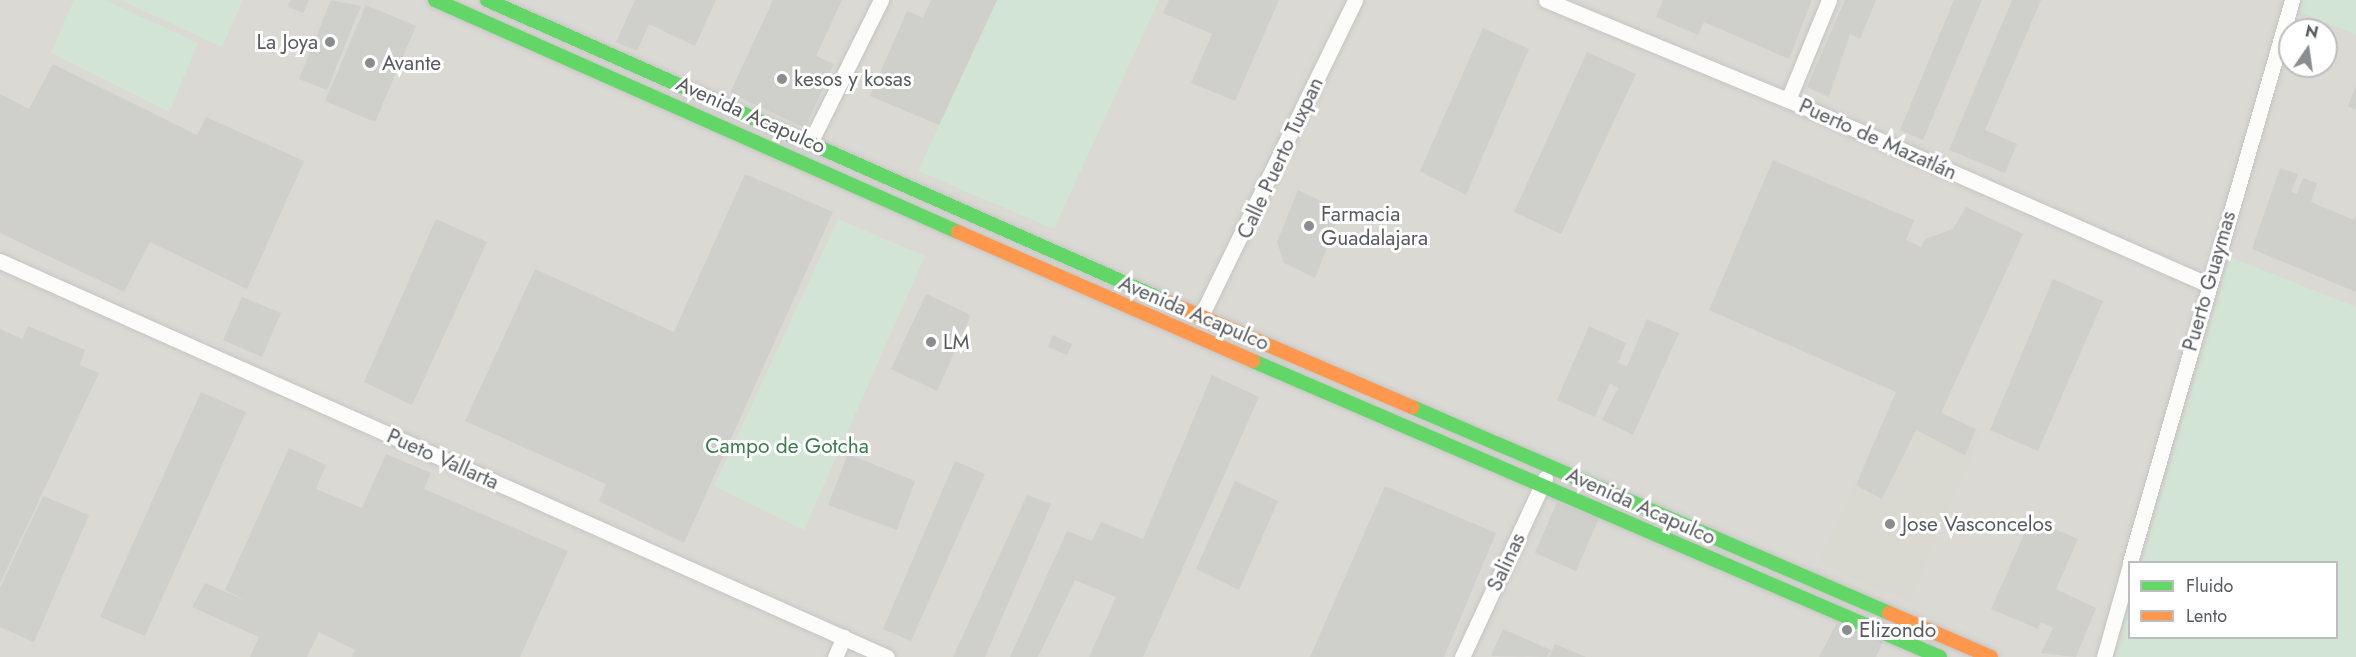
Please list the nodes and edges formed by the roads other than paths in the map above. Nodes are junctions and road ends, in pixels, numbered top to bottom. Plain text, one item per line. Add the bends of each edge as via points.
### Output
1 (435, 0) edge
2 (488, 0) edge
3 (881, 0) edge
4 (1355, 0) edge
5 (1546, 0) edge
6 (1829, 0) edge
7 (2292, 0) edge
8 (1788, 100) junction
9 (810, 143) junction
10 (0, 261) edge
11 (2208, 284) junction
12 (1202, 314) junction
13 (1550, 467) junction
14 (1542, 485) junction
15 (2131, 561) edge
16 (2128, 571) edge
17 (844, 637) junction
18 (835, 657) edge
19 (886, 657) edge
20 (1462, 657) edge
21 (1940, 657) edge
22 (1991, 657) edge
23 (2104, 657) edge

1 - 14 main road, Avenida Acapulco
2 - 9 main road, Avenida Acapulco
3 - 9 street
4 - 12 street, Calle Puerto Tuxpan
5 - 8 street, Puerto de Mazatlán
6 - 8 street
7 - 11 street, Puerto Guaymas
8 - 11 street, Puerto de Mazatlán
9 - 12 main road, Avenida Acapulco
10 - 17 street, Pueto Vallarta
11 - 15 street, Puerto Guaymas
12 - 13 main road, Avenida Acapulco
13 - 14 street, Salinas
13 - 22 main road, Avenida Acapulco
14 - 20 street, Salinas
14 - 21 main road, Avenida Acapulco
16 - 23 street, Puerto Guaymas
17 - 18 street
17 - 19 street, Pueto Vallarta

